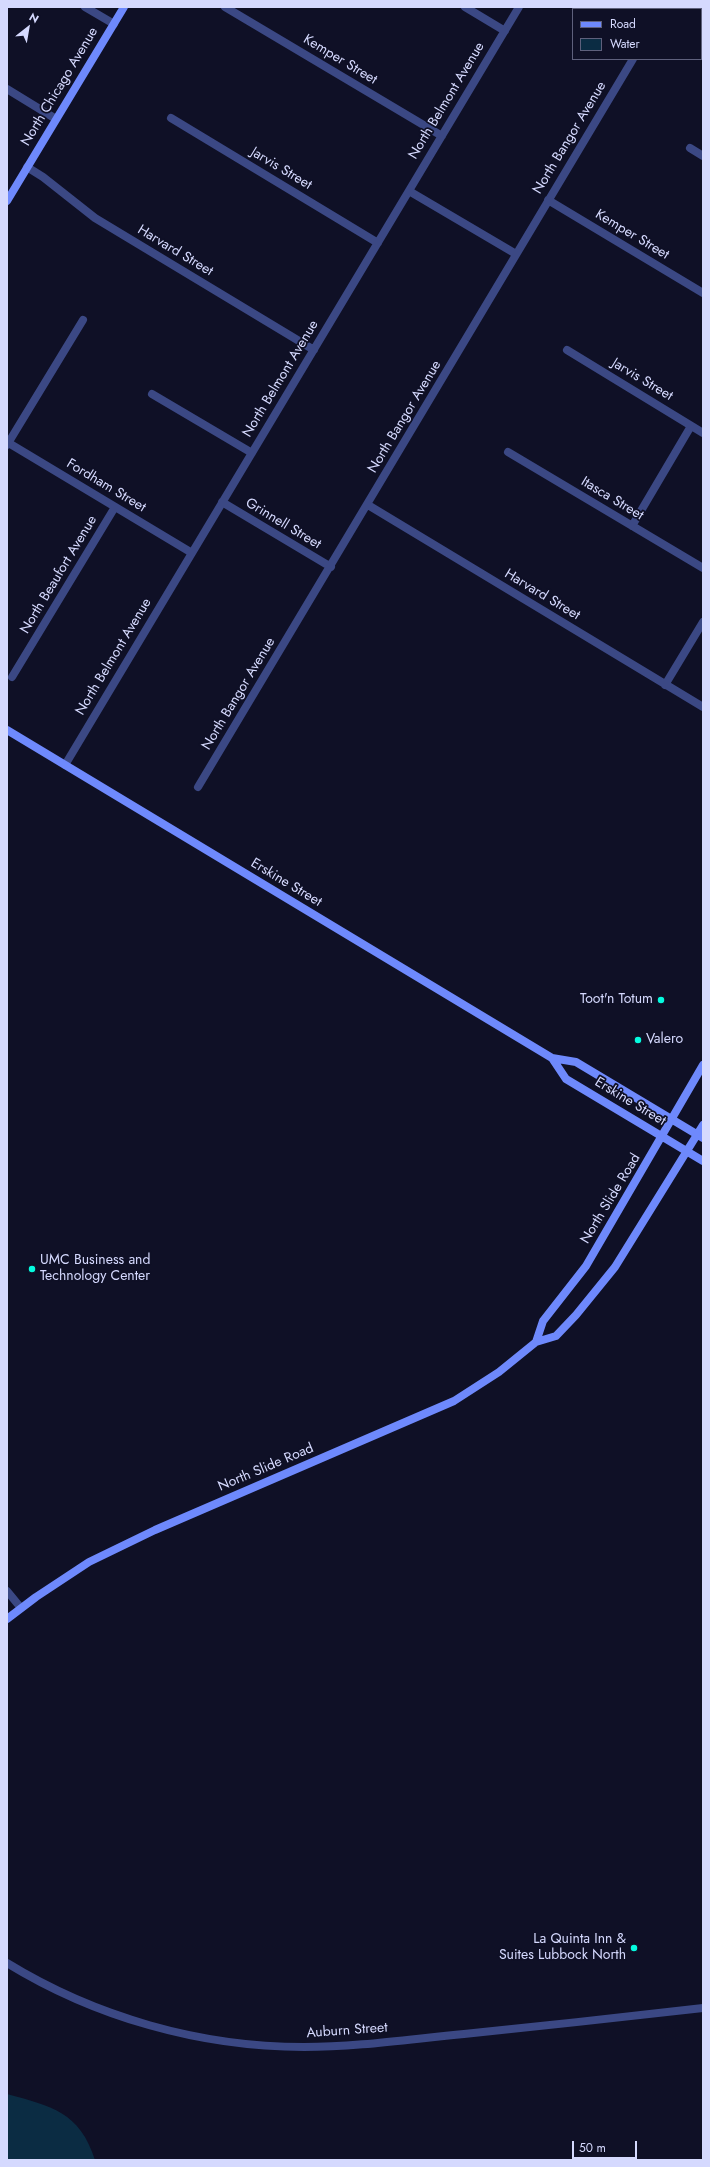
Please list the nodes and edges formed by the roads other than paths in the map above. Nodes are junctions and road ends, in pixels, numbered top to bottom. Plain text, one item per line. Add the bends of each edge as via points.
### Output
1 (85, 7) edge
2 (124, 7) edge
3 (224, 7) edge
4 (465, 7) edge
5 (519, 7) edge
6 (114, 24) junction
7 (505, 31) junction
8 (632, 60) edge
9 (7, 89) edge
10 (171, 118) dead end
11 (56, 119) junction
12 (442, 136) junction
13 (690, 148) dead end
14 (703, 156) edge
15 (27, 167) junction
16 (409, 191) junction
17 (548, 200) junction
18 (7, 201) edge
19 (378, 243) junction
20 (516, 254) junction
21 (703, 293) edge
22 (83, 320) dead end
23 (314, 350) junction
24 (567, 350) dead end
25 (152, 394) dead end
26 (692, 426) junction
27 (703, 433) edge
28 (8, 443) edge
29 (508, 452) dead end
30 (252, 453) junction
31 (222, 502) junction
32 (368, 505) junction
33 (115, 507) junction
34 (632, 526) junction
35 (192, 553) junction
36 (331, 567) junction
37 (703, 568) edge
38 (703, 622) edge
39 (12, 677) dead end
40 (665, 685) junction
41 (703, 707) edge
42 (7, 730) edge
43 (65, 765) junction
44 (198, 786) dead end
45 (552, 1058) junction
46 (703, 1065) edge
47 (671, 1119) junction
48 (703, 1125) edge
49 (662, 1136) junction
50 (700, 1136) edge
51 (686, 1151) junction
52 (703, 1161) edge
53 (536, 1342) junction
54 (7, 1591) edge
55 (21, 1608) junction
56 (7, 1619) edge
57 (7, 1963) edge
58 (703, 2008) edge

1 - 6 street
2 - 6 main road, North Chicago Avenue
3 - 12 street, Kemper Street
4 - 7 street
5 - 7 street, North Belmont Avenue
6 - 11 main road, North Chicago Avenue
7 - 12 street, North Belmont Avenue
8 - 17 street, North Bangor Avenue
9 - 11 street
10 - 19 street, Jarvis Street
11 - 15 main road, North Chicago Avenue
12 - 16 street, North Belmont Avenue
13 - 14 street
15 - 18 main road, North Chicago Avenue
15 - 23 street, Harvard Street via 95,218
16 - 19 street, North Belmont Avenue
16 - 20 street
17 - 20 street, North Bangor Avenue
17 - 21 street, Kemper Street
19 - 23 street, North Belmont Avenue
20 - 32 street, North Bangor Avenue
22 - 28 street
23 - 30 street, North Belmont Avenue
24 - 26 street, Jarvis Street
25 - 30 street
26 - 27 street, Jarvis Street
26 - 34 street
28 - 33 street, Fordham Street
29 - 34 street, Itasca Street
30 - 31 street, North Belmont Avenue
31 - 35 street, North Belmont Avenue
31 - 36 street, Grinnell Street
32 - 36 street, North Bangor Avenue
32 - 40 street, Harvard Street
33 - 35 street, Fordham Street
33 - 39 street, North Beaufort Avenue
34 - 37 street, Itasca Street
35 - 43 street, North Belmont Avenue
36 - 44 street, North Bangor Avenue
38 - 40 street
40 - 41 street, Harvard Street
42 - 43 main road, Erskine Street
43 - 45 main road, Erskine Street
45 - 47 main road, Erskine Street via 576,1062
45 - 49 main road, Erskine Street via 566,1079
46 - 47 main road, North Slide Road
47 - 49 main road, North Slide Road
47 - 50 main road, Erskine Street
48 - 50 main road, North Slide Road
49 - 51 main road, Erskine Street
49 - 53 main road, North Slide Road via 586,1266 543,1320
50 - 51 main road, North Slide Road
51 - 52 main road, Erskine Street
51 - 53 main road, North Slide Road via 603,1283 556,1336
53 - 55 main road, North Slide Road via 499,1372 454,1401 149,1533 89,1562
54 - 55 street
55 - 56 main road, North Slide Road
57 - 58 street, Auburn Street via 53,1989 136,2021 212,2038 274,2046 366,2044

